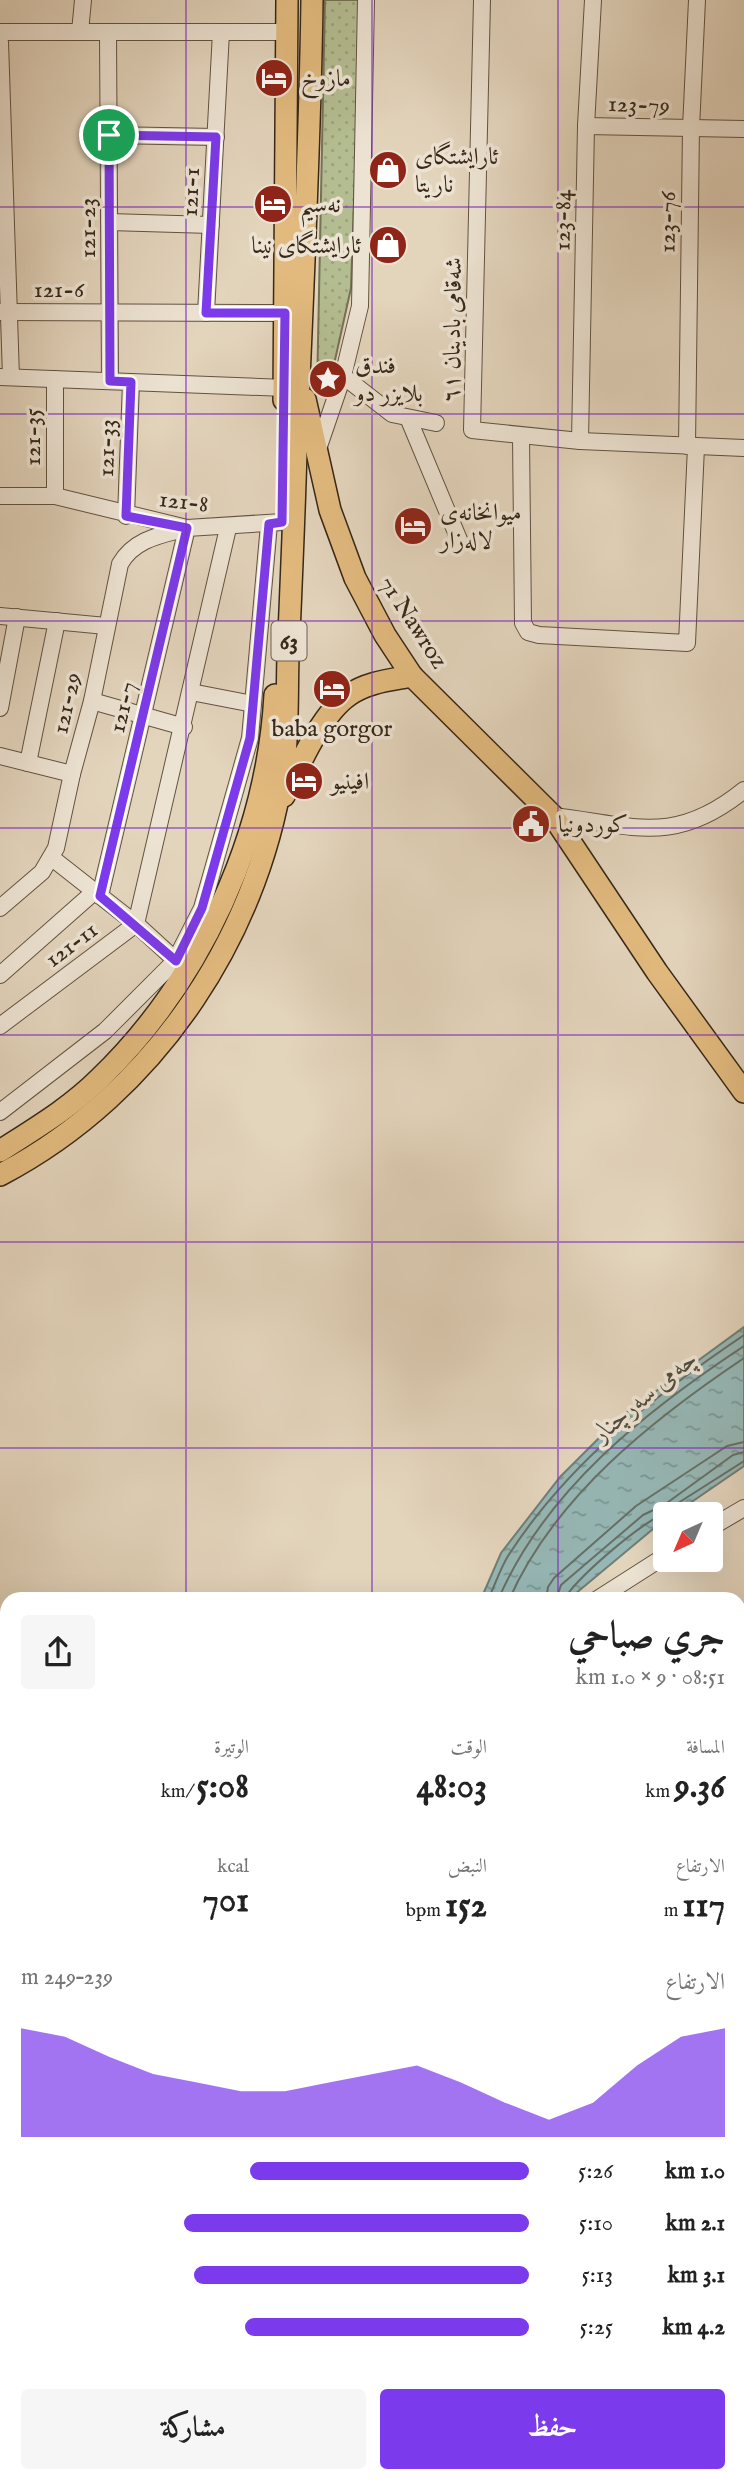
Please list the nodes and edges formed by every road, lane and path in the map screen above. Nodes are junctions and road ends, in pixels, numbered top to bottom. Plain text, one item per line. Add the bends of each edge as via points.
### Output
1 (82, 0) edge
2 (286, 0) edge
3 (312, 0) edge
4 (366, 0) edge
5 (482, 0) edge
6 (593, 0) edge
7 (697, 0) edge
8 (0, 32) edge
9 (80, 32) junction
10 (221, 32) junction
11 (287, 32) junction
12 (108, 33) junction
13 (0, 43) edge
14 (586, 125) junction
15 (691, 128) junction
16 (744, 129) edge
17 (109, 135) junction
18 (216, 137) junction
19 (109, 222) junction
20 (211, 225) junction
21 (4, 312) edge
22 (110, 313) junction
23 (206, 313) junction
24 (285, 313) junction
25 (343, 376) junction
26 (6, 377) edge
27 (55, 379) junction
28 (292, 380) junction
29 (110, 381) junction
30 (131, 382) junction
31 (409, 420) junction
32 (436, 423) dead end
33 (521, 436) junction
34 (580, 441) junction
35 (691, 446) junction
36 (290, 447) junction
37 (744, 448) edge
38 (317, 452) junction
39 (0, 496) edge
40 (55, 496) junction
41 (126, 516) junction
42 (275, 523) junction
43 (187, 528) junction
44 (228, 528) junction
45 (460, 542) dead end
46 (0, 615) edge
47 (18, 617) junction
48 (57, 621) junction
49 (106, 626) junction
50 (412, 676) junction
51 (191, 692) junction
52 (92, 701) junction
53 (253, 704) junction
54 (0, 708) edge
55 (143, 717) junction
56 (184, 727) junction
57 (0, 755) edge
58 (28, 763) junction
59 (72, 774) junction
60 (744, 790) edge
61 (273, 816) junction
62 (553, 816) junction
63 (52, 858) junction
64 (97, 894) junction
65 (0, 908) edge
66 (136, 924) junction
67 (181, 966) junction
68 (0, 975) edge
69 (0, 1026) edge
70 (744, 1092) edge
71 (0, 1111) edge
72 (0, 1151) edge
73 (0, 1174) edge
74 (744, 1508) edge
75 (723, 1520) edge
76 (653, 1564) edge
77 (609, 1592) edge

1 - 9 street
2 - 11 main road, 63
3 - 28 main road, 63
4 - 25 street via 360,306
5 - 33 street, شەقامی بادینان ٦١ via 472,430
6 - 14 street, 123-84
7 - 15 street, 123-76
8 - 9 street
9 - 12 street
10 - 11 street
10 - 12 street
10 - 18 street, 121-1
11 - 24 main road, 63
12 - 17 street, 121-23
13 - 21 street
14 - 15 street, 123-79
14 - 34 street, 123-84
15 - 16 street, 123-79
15 - 35 street, 123-76
17 - 18 street
17 - 19 street, 121-23
18 - 20 street, 121-1
19 - 20 street
19 - 22 street, 121-23
20 - 23 street, 121-1
21 - 22 street, 121-6
21 - 26 street
22 - 23 street, 121-6
22 - 29 street, 121-23
23 - 24 street, 121-6
24 - 28 main road, 63
25 - 31 street via 392,415
25 - 38 street
26 - 27 street
27 - 29 street
27 - 40 street, 121-35
28 - 30 street
28 - 36 main road, 63
28 - 38 main road, 71 Nawroz
29 - 30 street
30 - 41 street, 121-33
31 - 32 street
31 - 45 street
33 - 34 street, شەقامی بادینان ٦١
33 - 35 street, 123-76 via 523,624 528,632 539,635 687,643
34 - 35 street, شەقامی بادینان ٦١
35 - 37 street, شەقامی بادینان ٦١
36 - 42 main road, 63
36 - 61 main road, 63 via 285,754
38 - 50 main road, 71 Nawroz via 330,509 355,578
39 - 40 street, 121-8
40 - 41 street, 121-8
41 - 43 street, 121-8
42 - 44 street, 121-8
42 - 53 street
42 - 67 main road, 63 via 274,700 256,805 234,877
43 - 44 street, 121-8
43 - 49 street, 121-29 via 150,538 125,555
43 - 55 street, 121-7
44 - 51 street
46 - 47 street
47 - 48 street
47 - 54 street
48 - 49 street
48 - 58 street
49 - 52 street, 121-29
50 - 61 main road via 348,695 322,726
50 - 62 main road, 71 Nawroz
51 - 53 street
51 - 56 street
52 - 55 street
52 - 59 street, 121-29
53 - 67 street via 250,738
55 - 56 street
55 - 64 street, 121-7
56 - 66 street
57 - 58 street
58 - 59 street
59 - 63 street, 121-29
60 - 62 street via 706,815 664,828 637,830
61 - 73 main road, 63 via 259,869 232,937 183,1016 131,1079 65,1134
62 - 70 main road, 71 Nawroz
63 - 64 street
63 - 65 street, 121-29
64 - 66 street
64 - 68 street
66 - 67 street
66 - 69 street, 121-11
67 - 71 street via 106,1031
67 - 72 main road, 63 via 152,1023 99,1080 51,1119
74 - 75 street
76 - 77 street

